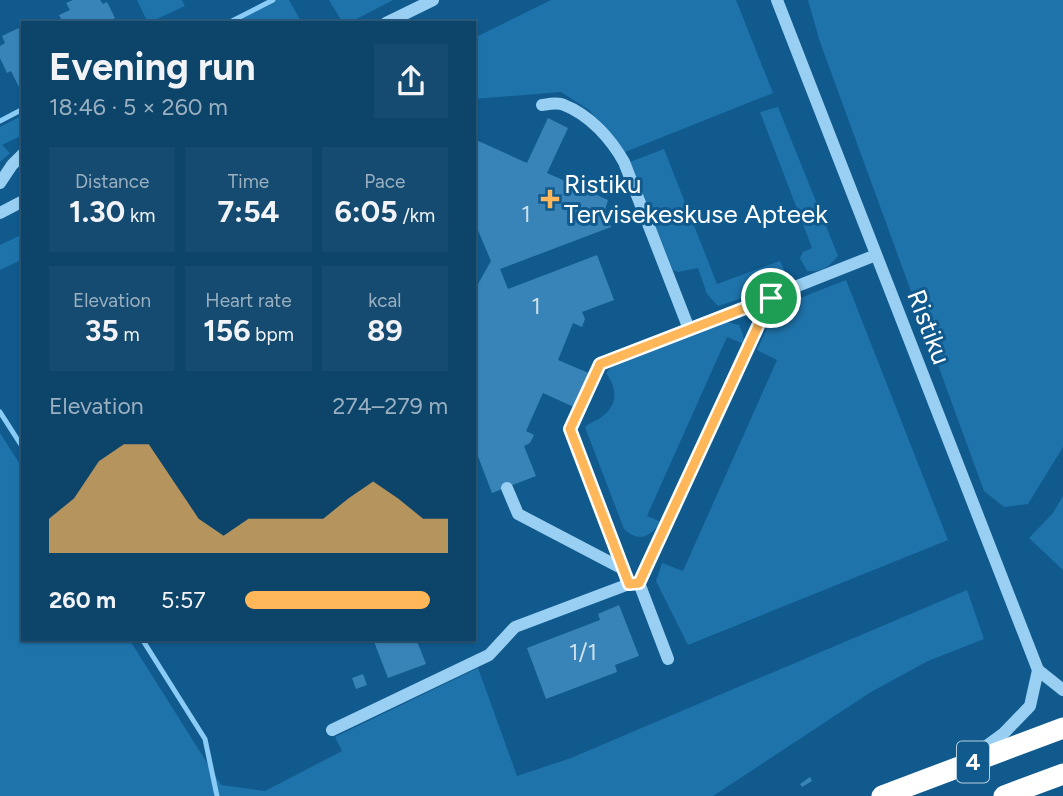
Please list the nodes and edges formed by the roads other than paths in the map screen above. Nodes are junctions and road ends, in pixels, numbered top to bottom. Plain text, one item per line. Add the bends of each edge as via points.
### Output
1 (433, 0) edge
2 (776, 0) edge
3 (390, 21) edge
4 (542, 105) dead end
5 (21, 156) edge
6 (0, 183) edge
7 (21, 202) edge
8 (0, 213) edge
9 (877, 254) junction
10 (771, 298) junction
11 (689, 330) junction
12 (507, 488) dead end
13 (623, 569) junction
14 (634, 583) junction
15 (668, 659) dead end
16 (1038, 670) junction
17 (1063, 690) edge
18 (1063, 728) edge
19 (332, 730) dead end
20 (954, 769) junction
21 (1063, 774) edge
22 (883, 796) edge
23 (1004, 796) edge

1 - 3 street
2 - 9 street, Ristiku
4 - 11 street via 562,103 586,117 614,145
5 - 6 street
7 - 8 street
9 - 10 street
9 - 16 street, Ristiku
10 - 11 street
10 - 14 street
11 - 13 street via 600,364 570,429
12 - 13 street via 518,514
13 - 14 street
14 - 15 street
14 - 19 street via 515,626 489,655
16 - 17 street
16 - 20 street via 1030,706 1004,733
18 - 20 highway, 4
20 - 22 highway, 4
21 - 23 highway, 4

